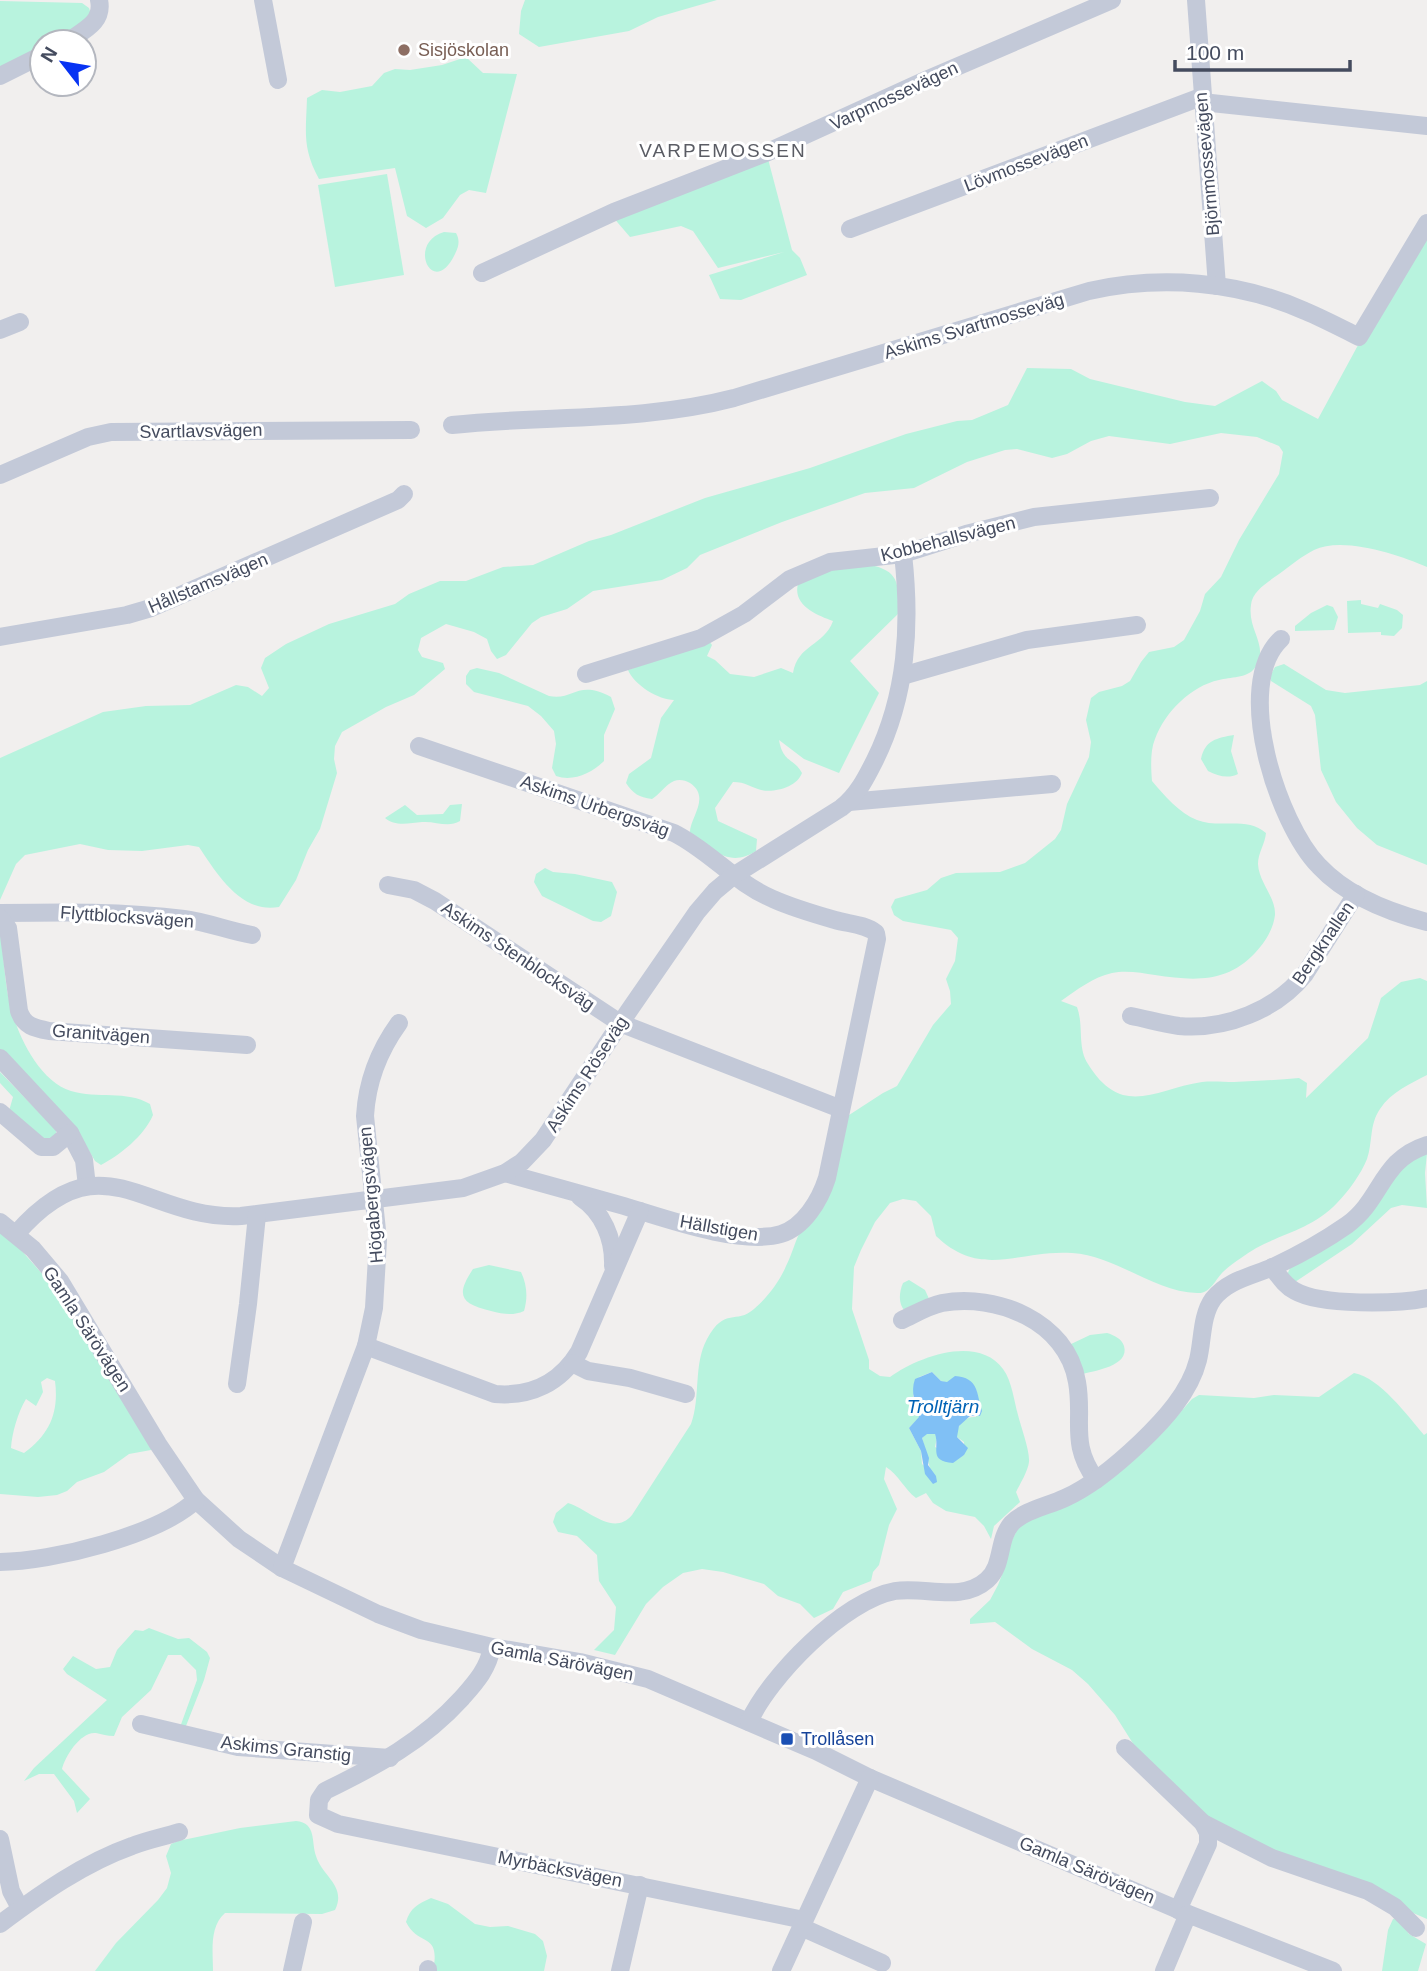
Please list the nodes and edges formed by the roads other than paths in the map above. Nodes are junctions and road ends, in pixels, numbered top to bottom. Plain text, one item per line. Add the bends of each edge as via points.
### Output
1 (99, 0) edge
2 (263, 0) edge
3 (1112, 0) edge
4 (1196, 0) edge
5 (89, 28) edge
6 (28, 62) edge
7 (0, 76) edge
8 (278, 80) dead end
9 (1201, 99) junction
10 (1427, 127) edge
11 (1427, 223) edge
12 (850, 229) dead end
13 (482, 273) dead end
14 (1217, 286) junction
15 (20, 322) dead end
16 (0, 330) edge
17 (452, 425) dead end
18 (411, 430) dead end
19 (0, 475) edge
20 (404, 494) dead end
21 (1210, 498) dead end
22 (903, 554) junction
23 (1136, 625) dead end
24 (0, 637) edge
25 (1281, 639) dead end
26 (586, 674) dead end
27 (902, 676) junction
28 (419, 746) dead end
29 (1052, 784) dead end
30 (849, 802) junction
31 (733, 876) junction
32 (388, 885) dead end
33 (1356, 894) junction
34 (0, 915) edge
35 (1427, 922) edge
36 (876, 933) joint
37 (252, 935) dead end
38 (1131, 1016) dead end
39 (399, 1023) dead end
40 (620, 1023) junction
41 (247, 1045) dead end
42 (0, 1058) edge
43 (841, 1109) junction
44 (0, 1112) edge
45 (70, 1133) junction
46 (1427, 1145) edge
47 (505, 1173) junction
48 (87, 1186) junction
49 (572, 1192) junction
50 (374, 1200) junction
51 (640, 1211) junction
52 (257, 1215) junction
53 (0, 1223) edge
54 (16, 1234) junction
55 (1272, 1267) junction
56 (612, 1273) junction
57 (1427, 1298) edge
58 (902, 1320) dead end
59 (366, 1346) junction
60 (572, 1363) junction
61 (237, 1384) dead end
62 (686, 1394) dead end
63 (1096, 1479) junction
64 (196, 1500) junction
65 (0, 1562) edge
66 (282, 1568) junction
67 (492, 1647) junction
68 (749, 1722) junction
69 (141, 1724) dead end
70 (1125, 1748) dead end
71 (391, 1758) junction
72 (870, 1778) junction
73 (1203, 1823) junction
74 (179, 1832) dead end
75 (0, 1839) edge
76 (640, 1885) junction
77 (20, 1908) junction
78 (1183, 1912) junction
79 (303, 1922) dead end
80 (803, 1923) junction
81 (0, 1924) edge
82 (1416, 1928) dead end
83 (882, 1963) dead end
84 (292, 1971) edge
85 (620, 1971) edge
86 (781, 1971) edge
87 (1164, 1971) edge
88 (1332, 1971) edge

1 - 5 street via 101,8
2 - 8 street
3 - 13 street, Varpmossevägen
4 - 9 street, Björnmossevägen
6 - 7 street
9 - 10 street, Lövmossevägen
9 - 12 street, Lövmossevägen
9 - 14 street, Björnmossevägen
11 - 14 street, Askims Svartmosseväg via 1359,337 1288,304
14 - 17 street, Askims Svartmosseväg via 1152,281 1089,291 695,408
15 - 16 street
18 - 19 street, Svartlavsvägen via 111,432 88,437
20 - 24 street, Hållstamsvägen via 346,524 151,608
21 - 22 street, Kobbehallsvägen via 1034,517
22 - 26 street, Kobbehallsvägen via 815,566 701,638
22 - 27 street, Askims Röseväg via 907,610
23 - 27 street via 1027,640
25 - 33 street via 1269,655 1261,684 1268,770 1304,849 1321,869
27 - 30 street, Askims Röseväg via 881,748
28 - 31 street, Askims Urbergsväg via 674,833 698,846
29 - 30 street
30 - 31 street, Askims Röseväg
31 - 36 street, Askims Urbergsväg via 760,894
31 - 40 street, Askims Röseväg via 697,912
32 - 40 street, Askims Stenblocksväg via 414,890 435,901
33 - 35 street
33 - 38 street, Bergknallen via 1305,974 1272,1004 1231,1021 1202,1026
34 - 37 street, Flyttblocksvägen via 63,912 164,917
34 - 41 street, Granitvägen via 8,928 19,1011 31,1027
36 - 43 street, Hällstigen
39 - 50 street, Högabergsvägen via 377,1059 366,1100
40 - 43 street, Askims Stenblocksväg
40 - 47 street, Askims Röseväg via 543,1140
42 - 45 street
43 - 51 street, Hällstigen via 825,1186 790,1230 770,1236 744,1235
44 - 45 street via 41,1147 53,1147
45 - 48 street via 84,1160
46 - 55 street via 1396,1162 1372,1200 1349,1223
47 - 49 street, Hällstigen
47 - 50 street, Askims Röseväg via 463,1188
48 - 52 street, Askims Röseväg via 111,1186 210,1215
48 - 54 street, Askims Röseväg via 68,1191 36,1211
49 - 51 street, Hällstigen
49 - 56 street via 593,1207 604,1223 613,1254
50 - 52 street, Askims Röseväg
50 - 59 street, Högabergsvägen via 377,1284
51 - 56 street
52 - 61 street
53 - 54 street, Gamla Särövägen
54 - 64 street, Gamla Särövägen via 60,1281
55 - 57 street via 1292,1289 1311,1297 1385,1302
55 - 63 street via 1225,1287 1211,1302 1187,1387 1144,1438
56 - 60 street
58 - 63 street via 939,1304 979,1301 1015,1310 1043,1328 1066,1352 1074,1369 1080,1449
59 - 60 street via 495,1394 527,1392 548,1384
59 - 66 street, Högabergsvägen
60 - 62 street
63 - 68 street via 1012,1524 996,1569 975,1588 955,1593 896,1591 846,1615 778,1677
64 - 65 street via 169,1518 99,1545 59,1556
64 - 66 street, Gamla Särövägen via 239,1539
66 - 67 street, Gamla Särövägen via 395,1621
67 - 68 street, Gamla Särövägen via 648,1679
67 - 71 street via 484,1672 458,1703
68 - 72 street, Gamla Särövägen
69 - 71 street, Askims Granstig via 237,1747
70 - 73 street
71 - 76 street, Myrbäcksvägen via 325,1791 318,1815 338,1824
72 - 78 street, Gamla Särövägen
72 - 80 street
73 - 78 street via 1208,1844
73 - 82 street via 1272,1857 1368,1891
74 - 77 street via 112,1855
75 - 77 street via 11,1891
76 - 80 street, Myrbäcksvägen
76 - 85 street
77 - 81 street
78 - 87 street
78 - 88 street, Gamla Särövägen
79 - 84 street
80 - 83 street, Myrbäcksvägen
80 - 86 street

